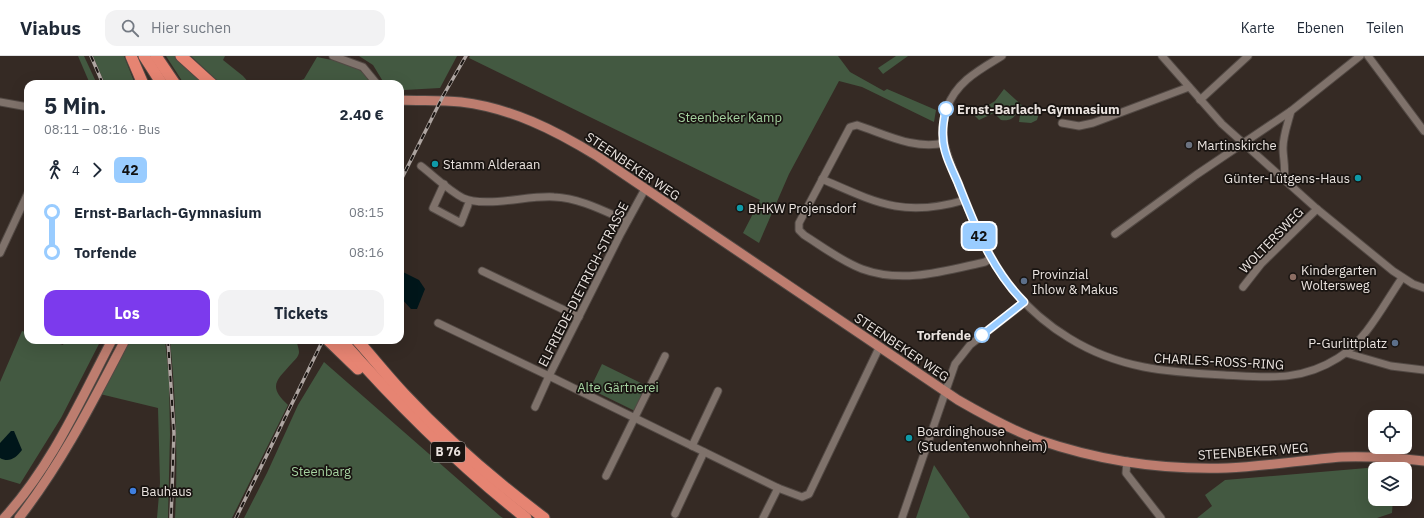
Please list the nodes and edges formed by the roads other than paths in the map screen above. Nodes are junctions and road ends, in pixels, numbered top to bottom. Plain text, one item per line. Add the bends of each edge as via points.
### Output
1 (131, 56) edge
2 (144, 56) edge
3 (156, 56) edge
4 (181, 56) edge
5 (333, 56) edge
6 (1002, 56) edge
7 (1162, 56) edge
8 (1248, 56) edge
9 (1360, 56) edge
10 (1368, 56) edge
11 (141, 80) edge
12 (159, 80) edge
13 (172, 80) edge
14 (208, 80) edge
15 (374, 80) edge
16 (1189, 87) junction
17 (404, 100) edge
18 (1200, 100) junction
19 (414, 101) junction
20 (0, 102) edge
21 (404, 103) edge
22 (24, 106) edge
23 (1291, 111) junction
24 (1062, 122) dead end
25 (1424, 131) edge
26 (1242, 142) junction
27 (944, 143) junction
28 (421, 166) dead end
29 (822, 179) junction
30 (1284, 179) junction
31 (444, 184) junction
32 (645, 189) junction
33 (965, 200) junction
34 (24, 202) edge
35 (468, 205) dead end
36 (1317, 209) junction
37 (627, 221) junction
38 (1115, 234) dead end
39 (0, 253) edge
40 (991, 258) junction
41 (482, 271) dead end
42 (1402, 278) junction
43 (1243, 287) dead end
44 (1424, 288) edge
45 (1024, 302) junction
46 (579, 317) junction
47 (438, 323) dead end
48 (110, 344) edge
49 (123, 344) edge
50 (332, 344) edge
51 (345, 344) edge
52 (360, 344) edge
53 (879, 348) junction
54 (1346, 353) junction
55 (665, 356) dead end
56 (1424, 370) edge
57 (549, 376) junction
58 (383, 387) junction
59 (718, 392) dead end
60 (945, 392) junction
61 (78, 406) junction
62 (535, 407) dead end
63 (88, 412) junction
64 (634, 418) junction
65 (692, 446) junction
66 (704, 452) junction
67 (1127, 461) junction
68 (1424, 461) edge
69 (606, 476) dead end
70 (778, 488) junction
71 (676, 514) dead end
72 (4, 518) edge
73 (19, 518) edge
74 (526, 518) edge
75 (544, 518) edge
76 (763, 518) edge
77 (902, 518) edge
78 (1161, 518) edge

1 - 11 highway
2 - 12 highway
3 - 13 highway
4 - 14 highway
5 - 15 street via 363,67
6 - 27 street, CHARLES-ROSS-RING via 970,76 954,93 944,117
7 - 16 street
8 - 18 street
9 - 23 street
10 - 25 street
16 - 18 street
16 - 24 street via 1093,123 1079,126
17 - 19 main road, STEENBEKER WEG
18 - 26 street
19 - 21 main road, STEENBEKER WEG
19 - 32 main road, STEENBEKER WEG via 448,101 477,105 533,121 584,148
20 - 22 street
23 - 26 street
23 - 30 street via 1283,148 1286,168
26 - 30 street
26 - 38 street
27 - 29 street via 933,146 917,145 857,125 852,126 848,129
27 - 33 street, CHARLES-ROSS-RING
28 - 31 street
29 - 33 street via 874,201 899,208 935,208
29 - 40 street via 799,223 799,230 848,263 875,273 912,276 957,269
30 - 36 street
31 - 35 street via 433,208 461,223
31 - 37 street via 463,198 471,200 547,196 573,200
32 - 37 street, ELFRIEDE-DIETRICH-STRASSE
32 - 53 main road, STEENBEKER WEG
33 - 40 street, CHARLES-ROSS-RING via 982,243
34 - 39 street
36 - 42 street
36 - 43 street, WOLTERSWEG via 1261,264
37 - 46 street, ELFRIEDE-DIETRICH-STRASSE
40 - 45 street, CHARLES-ROSS-RING
41 - 46 street
42 - 44 street
42 - 54 street, CHARLES-ROSS-RING via 1362,336
45 - 54 street, CHARLES-ROSS-RING via 1057,331 1090,349 1130,365 1163,371 1281,378 1320,368
45 - 60 street via 979,337 960,356
46 - 57 street, ELFRIEDE-DIETRICH-STRASSE
47 - 57 street
48 - 61 main road
49 - 63 main road
50 - 58 highway via 359,370
51 - 58 highway, B 76
52 - 75 highway, B 76 via 440,430
53 - 60 main road, STEENBEKER WEG
53 - 70 street, ELFRIEDE-DIETRICH-STRASSE via 809,494 806,497 799,497
54 - 56 street via 1391,366
55 - 64 street
57 - 62 street
57 - 64 street, ELFRIEDE-DIETRICH-STRASSE
58 - 74 highway, B 76 via 462,465
59 - 65 street
60 - 67 main road, STEENBEKER WEG via 983,414 1038,439 1085,453
60 - 77 street
61 - 63 main road
61 - 72 main road via 41,470
63 - 73 main road via 53,472
64 - 65 street, ELFRIEDE-DIETRICH-STRASSE
64 - 69 street
65 - 66 street, ELFRIEDE-DIETRICH-STRASSE
66 - 70 street, ELFRIEDE-DIETRICH-STRASSE
66 - 71 street
67 - 68 main road, STEENBEKER WEG via 1195,468 1229,468 1350,457 1390,457
67 - 78 street via 1126,473
70 - 76 street

